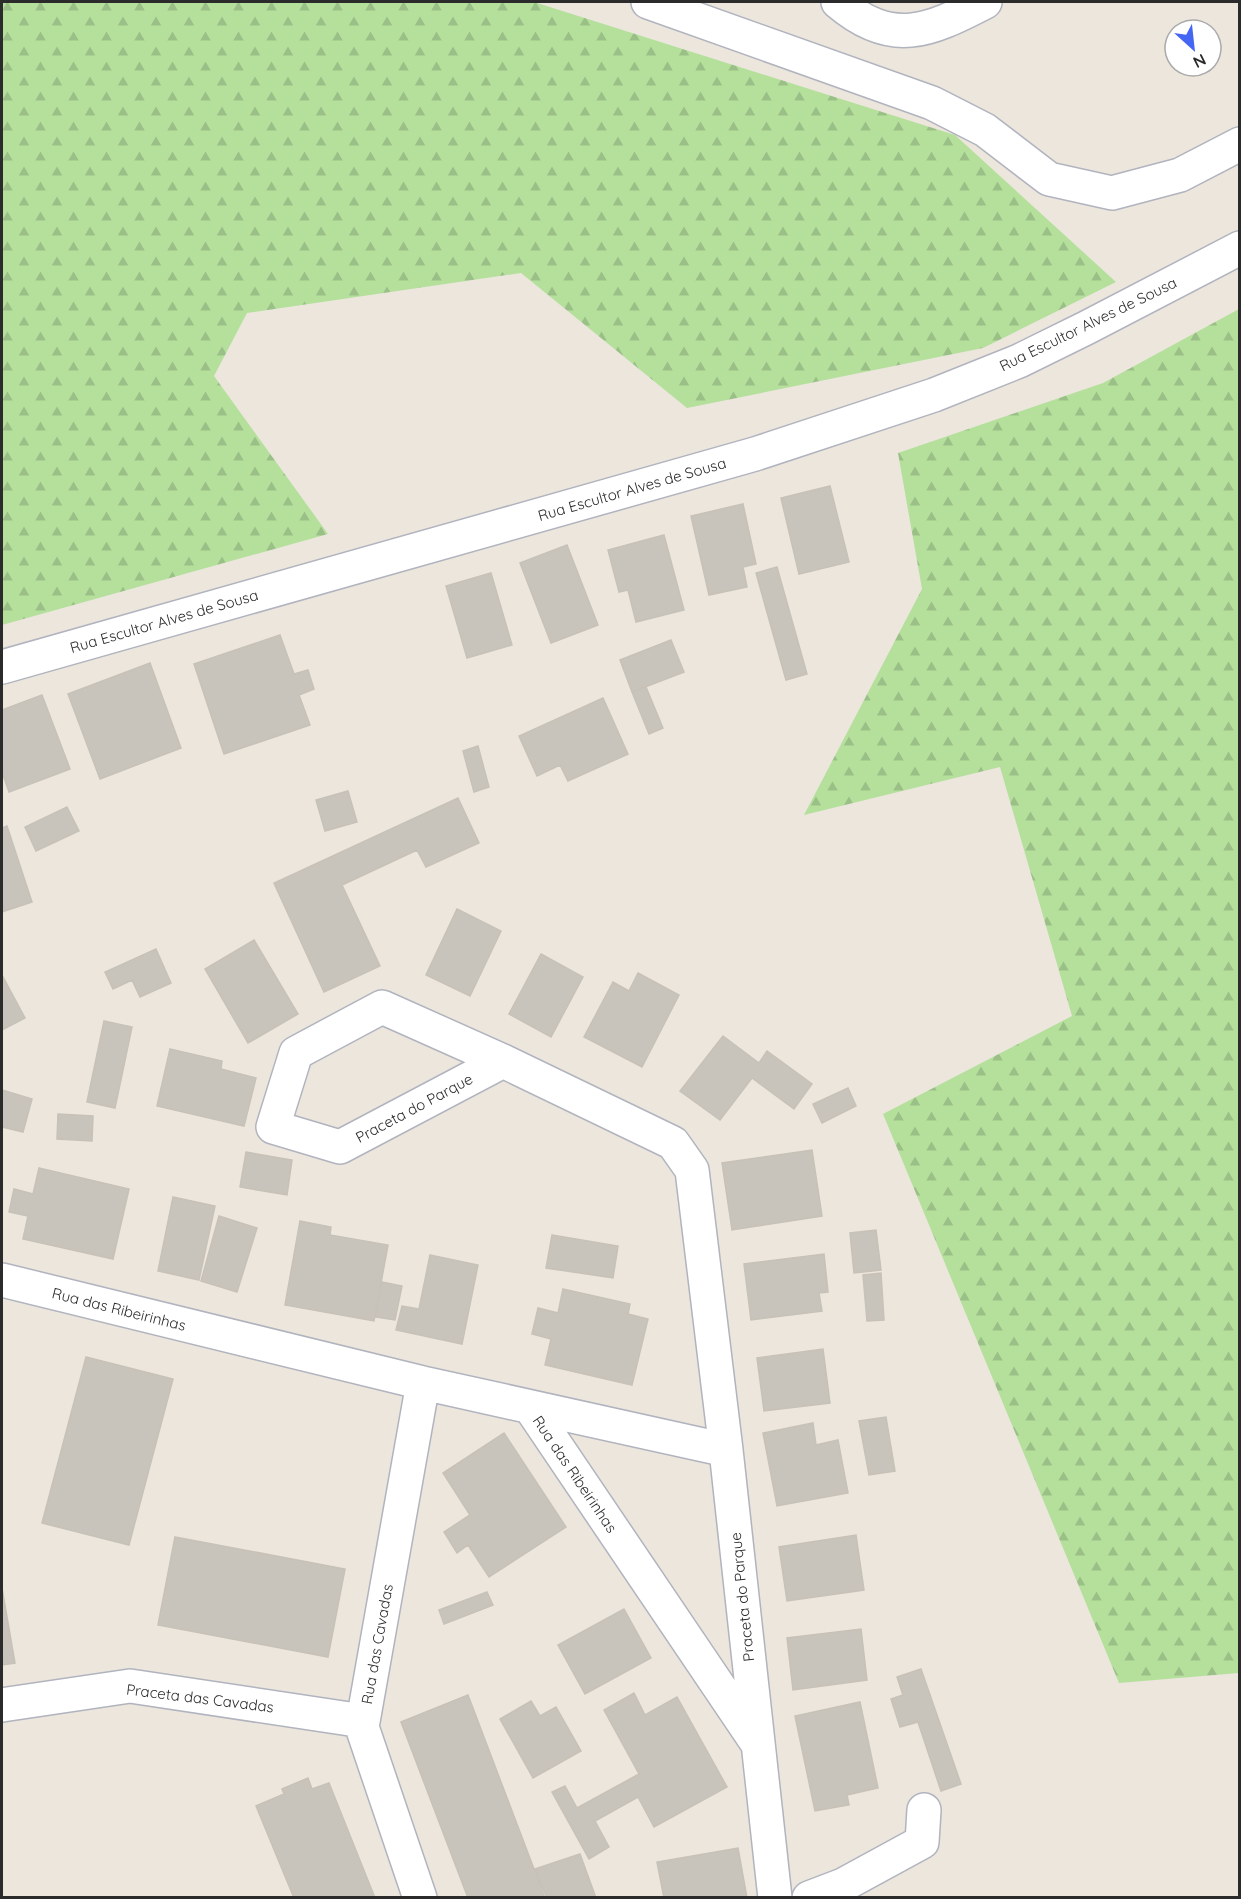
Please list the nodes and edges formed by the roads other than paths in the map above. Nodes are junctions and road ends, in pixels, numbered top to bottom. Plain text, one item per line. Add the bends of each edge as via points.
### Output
1 (648, 2) edge
2 (838, 2) edge
3 (986, 2) edge
4 (1239, 144) edge
5 (1239, 248) edge
6 (2, 667) edge
7 (503, 1061) junction
8 (2, 1280) edge
9 (423, 1383) junction
10 (530, 1407) junction
11 (726, 1450) junction
12 (2, 1705) edge
13 (363, 1721) junction
14 (758, 1744) junction
15 (924, 1810) dead end
16 (420, 1898) edge
17 (775, 1898) edge
18 (809, 1898) edge

1 - 4 street via 932,103 985,130 1049,179 1112,193 1180,176
2 - 3 street via 854,16 876,26 902,31 929,28
5 - 6 street, Rua Escultor Alves de Sousa via 1019,361 934,395 755,454
7 - 7 street, Praceta do Parque via 382,1007 296,1053 273,1127 340,1147
7 - 11 street, Praceta do Parque via 673,1143 692,1170
8 - 9 street, Rua das Ribeirinhas
9 - 10 street, Rua das Ribeirinhas
9 - 13 street, Rua das Cavadas
10 - 11 street
10 - 14 street, Rua das Ribeirinhas
11 - 14 street, Praceta do Parque
12 - 13 street, Praceta das Cavadas via 130,1686
13 - 16 street, Rua das Cavadas
14 - 17 street, Rua das Ribeirinhas
15 - 18 street via 922,1842 843,1885

